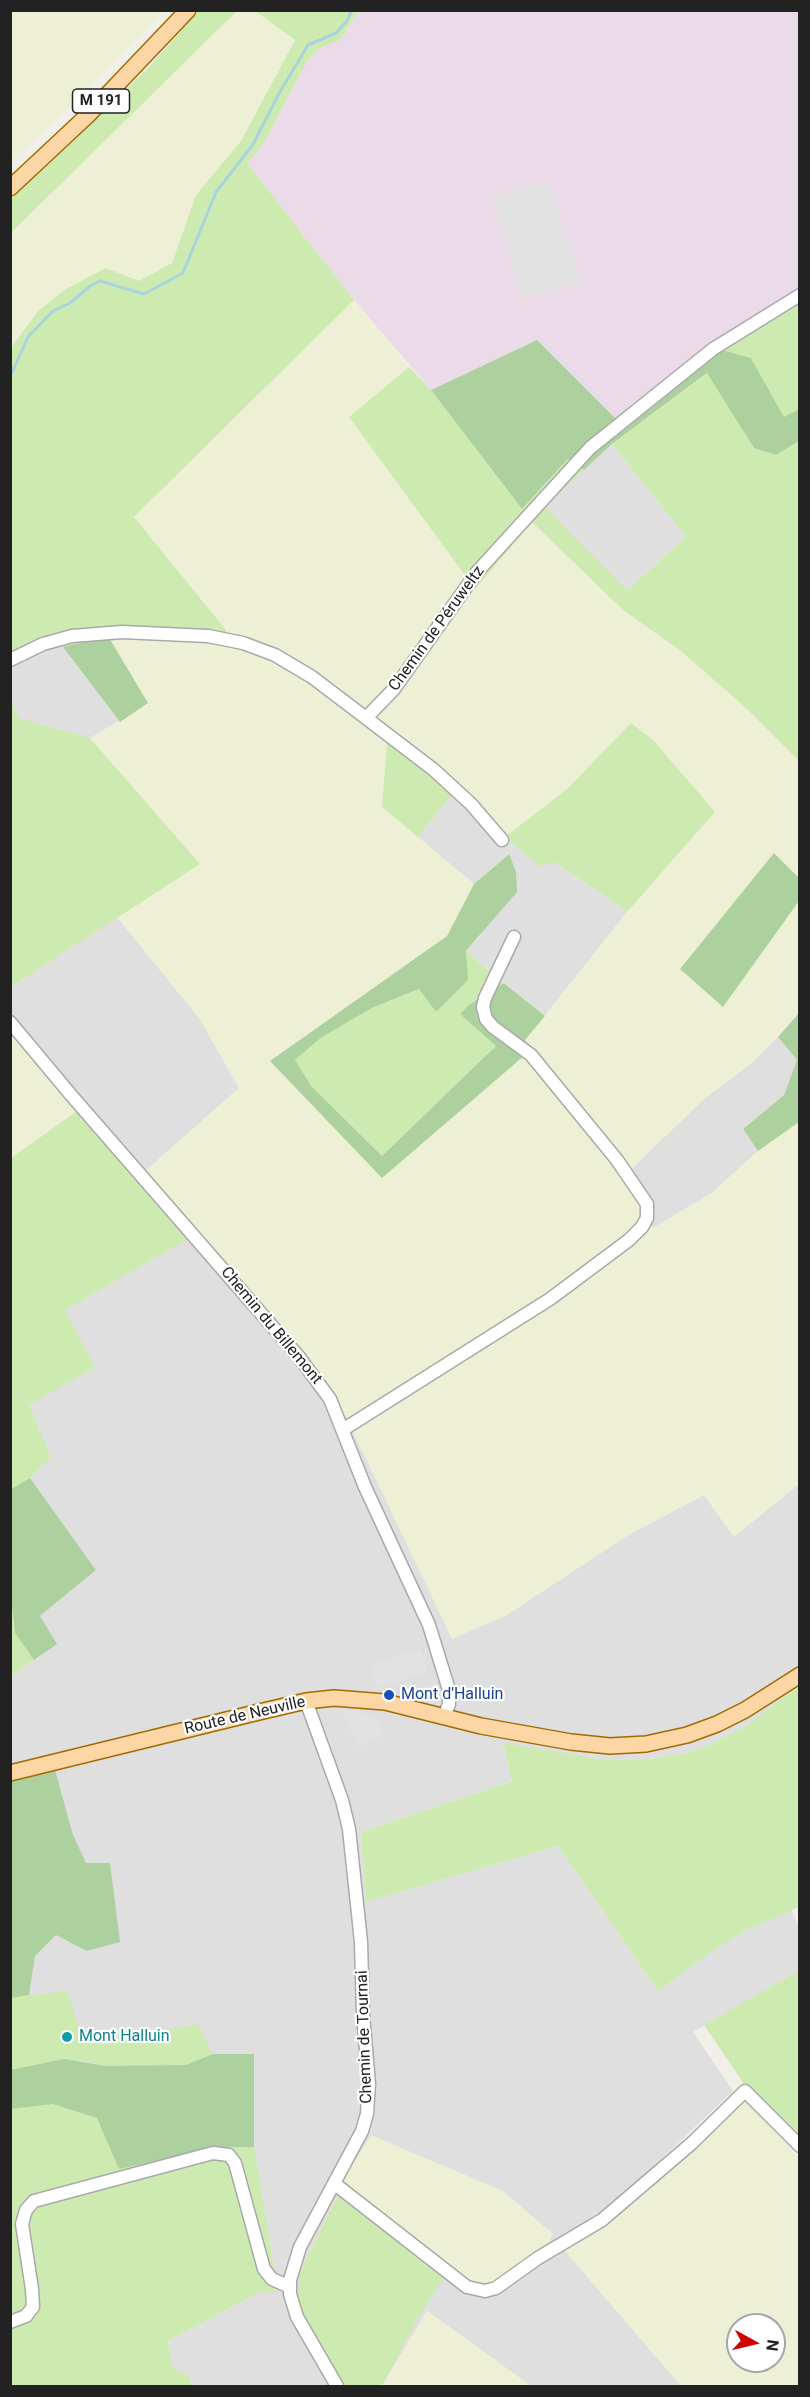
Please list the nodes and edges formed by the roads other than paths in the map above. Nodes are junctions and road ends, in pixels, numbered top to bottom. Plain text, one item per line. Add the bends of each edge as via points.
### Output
1 (188, 10) edge
2 (10, 188) edge
3 (800, 295) edge
4 (10, 660) edge
5 (366, 718) junction
6 (502, 840) dead end
7 (514, 937) dead end
8 (10, 1022) edge
9 (344, 1429) junction
10 (798, 1676) edge
11 (306, 1701) junction
12 (444, 1717) junction
13 (10, 1773) edge
14 (800, 2146) edge
15 (335, 2184) junction
16 (290, 2287) junction
17 (10, 2322) edge
18 (337, 2386) edge

1 - 2 main road, M 191 via 88,115
3 - 5 street, Chemin de Péruweltz via 696,362 584,453 477,572 393,689
4 - 5 street via 72,636 122,632 208,636 275,655
5 - 6 street via 434,770
7 - 9 street via 485,998 486,1019 531,1055 617,1160 647,1204 646,1218 629,1240 550,1299
8 - 9 street, Chemin du Billemont via 304,1363 330,1399
9 - 12 street, Chemin du Billemont via 369,1496 429,1625 449,1690
10 - 12 main road, Route de Neuville via 788,1688 733,1725 655,1751 580,1751 516,1739
11 - 12 main road, Route de Neuville via 372,1700
11 - 13 main road, Route de Neuville
11 - 15 street, Chemin de Tournai via 347,1820 361,1942 368,2106 362,2132
14 - 15 street via 745,2091 692,2143 602,2220 496,2288 485,2291 467,2287
15 - 16 street, Chemin de Tournai via 296,2257
16 - 17 street via 272,2279 264,2269 235,2163 229,2155 213,2153 34,2201 22,2224 33,2307 26,2316
16 - 18 street, Chemin de Tournai via 300,2325

